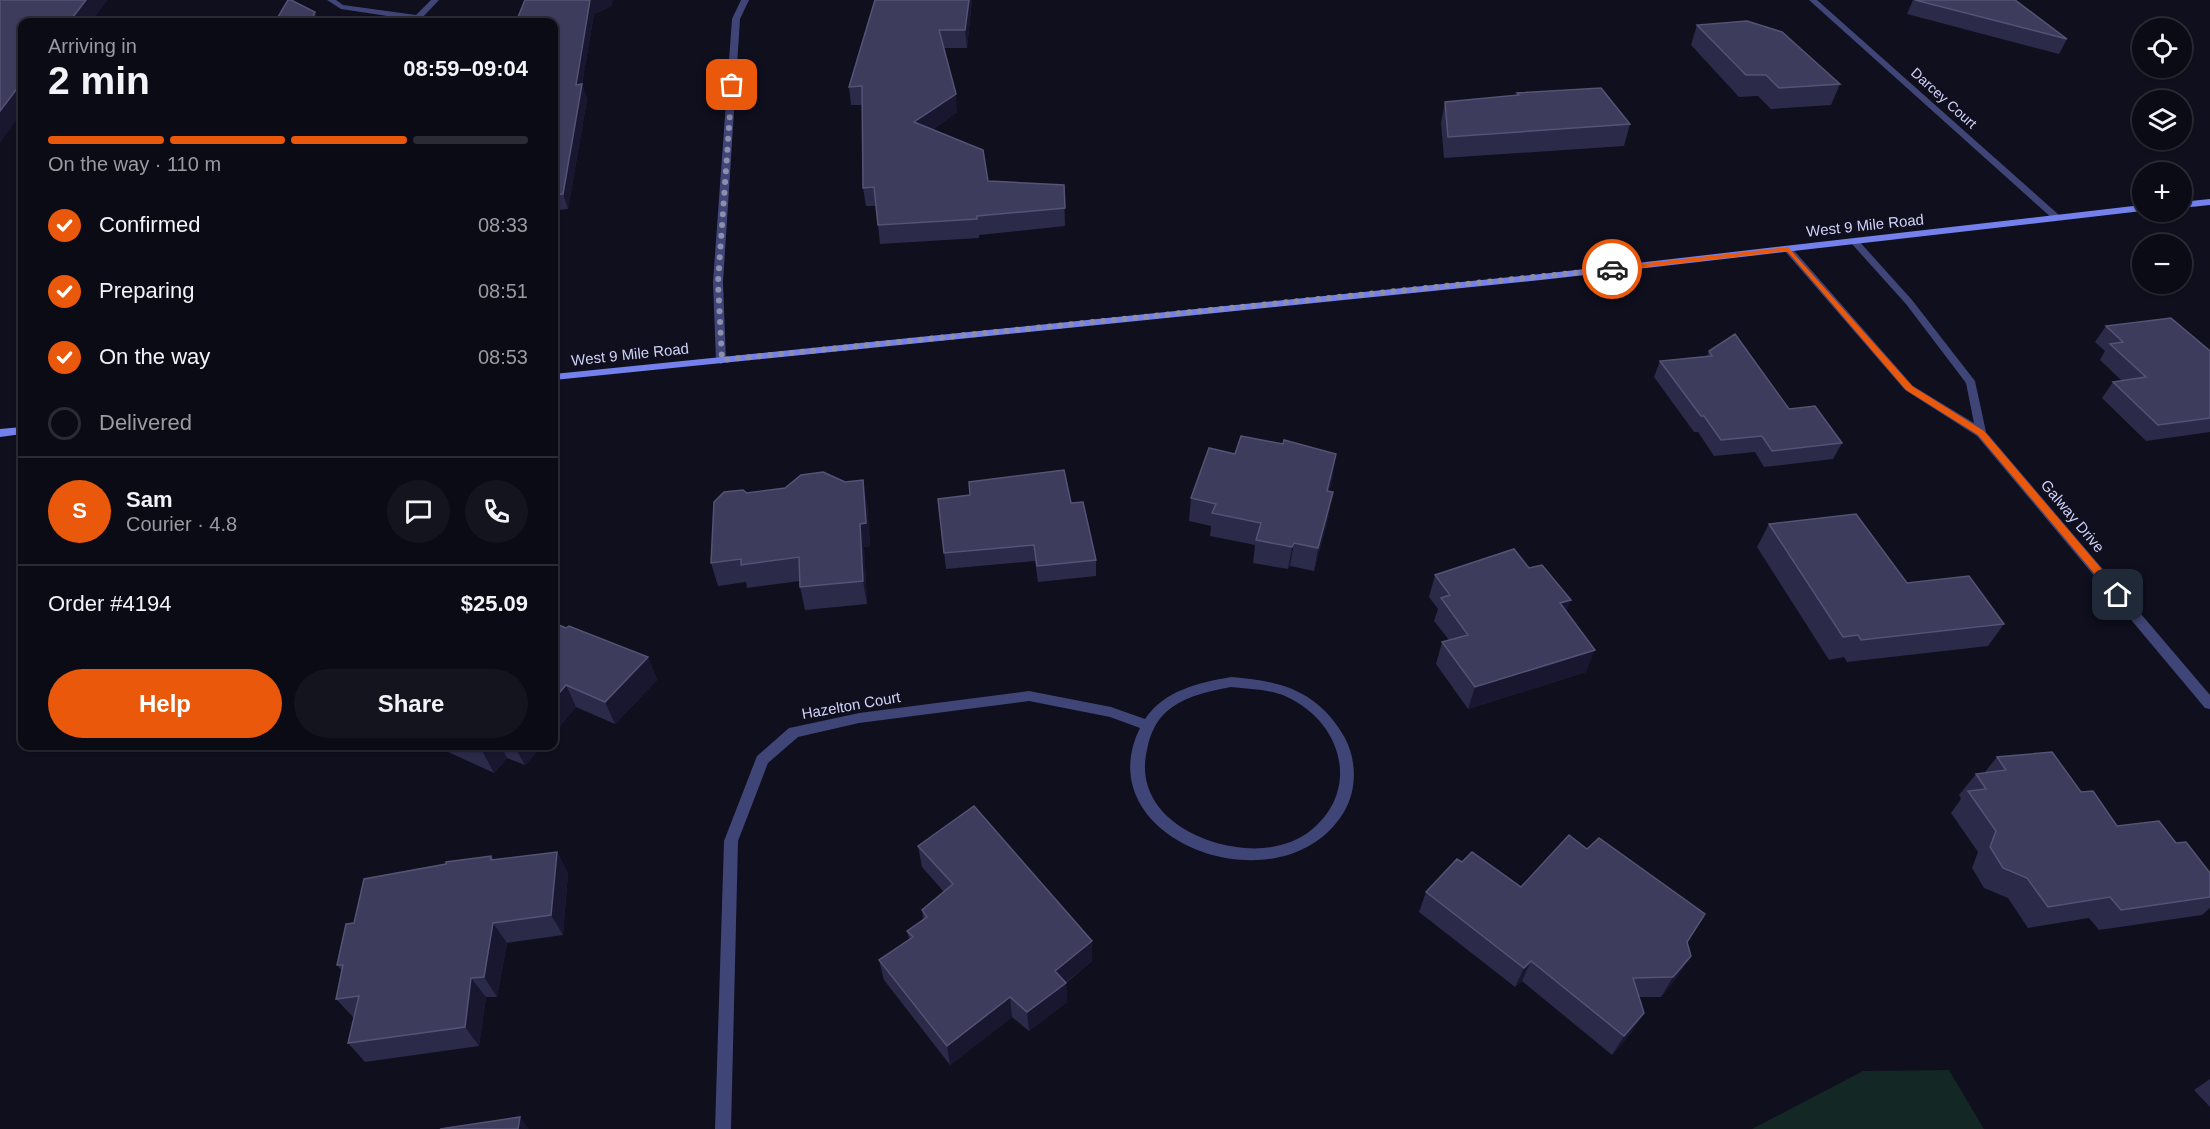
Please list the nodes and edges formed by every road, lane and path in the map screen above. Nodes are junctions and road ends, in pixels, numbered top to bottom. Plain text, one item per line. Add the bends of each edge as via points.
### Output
1 (331, 0) edge
2 (435, 0) edge
3 (745, 0) edge
4 (1813, 0) edge
5 (406, 18) edge
6 (420, 18) edge
7 (2210, 202) edge
8 (2192, 204) edge
9 (2132, 209) edge
10 (2056, 217) junction
11 (1855, 242) junction
12 (1788, 249) junction
13 (722, 360) junction
14 (558, 377) edge
15 (18, 431) edge
16 (0, 433) edge
17 (1981, 433) junction
18 (2210, 704) edge
19 (1148, 724) junction
20 (723, 1129) edge

1 - 5 street via 341,7
2 - 6 street
3 - 13 street via 736,19 719,260
4 - 10 street, Darcey Court
7 - 8 street
9 - 10 street, West 9 Mile Road
10 - 11 street, West 9 Mile Road
11 - 12 street, West 9 Mile Road
11 - 17 street, Galway Drive via 1909,302 1971,383
12 - 13 street, West 9 Mile Road
12 - 17 street, Galway Drive via 1909,388
13 - 14 street, West 9 Mile Road
15 - 16 street
17 - 18 street, Galway Drive
19 - 19 street via 1168,702 1198,688 1231,682 1265,685 1297,696 1324,717 1342,743 1349,772 1344,802 1326,828 1300,846 1268,855 1232,856 1198,846 1169,828 1149,805 1138,777 1138,750
19 - 20 street, Hazelton Court via 1111,712 1029,696 860,718 794,732 762,760 731,841

